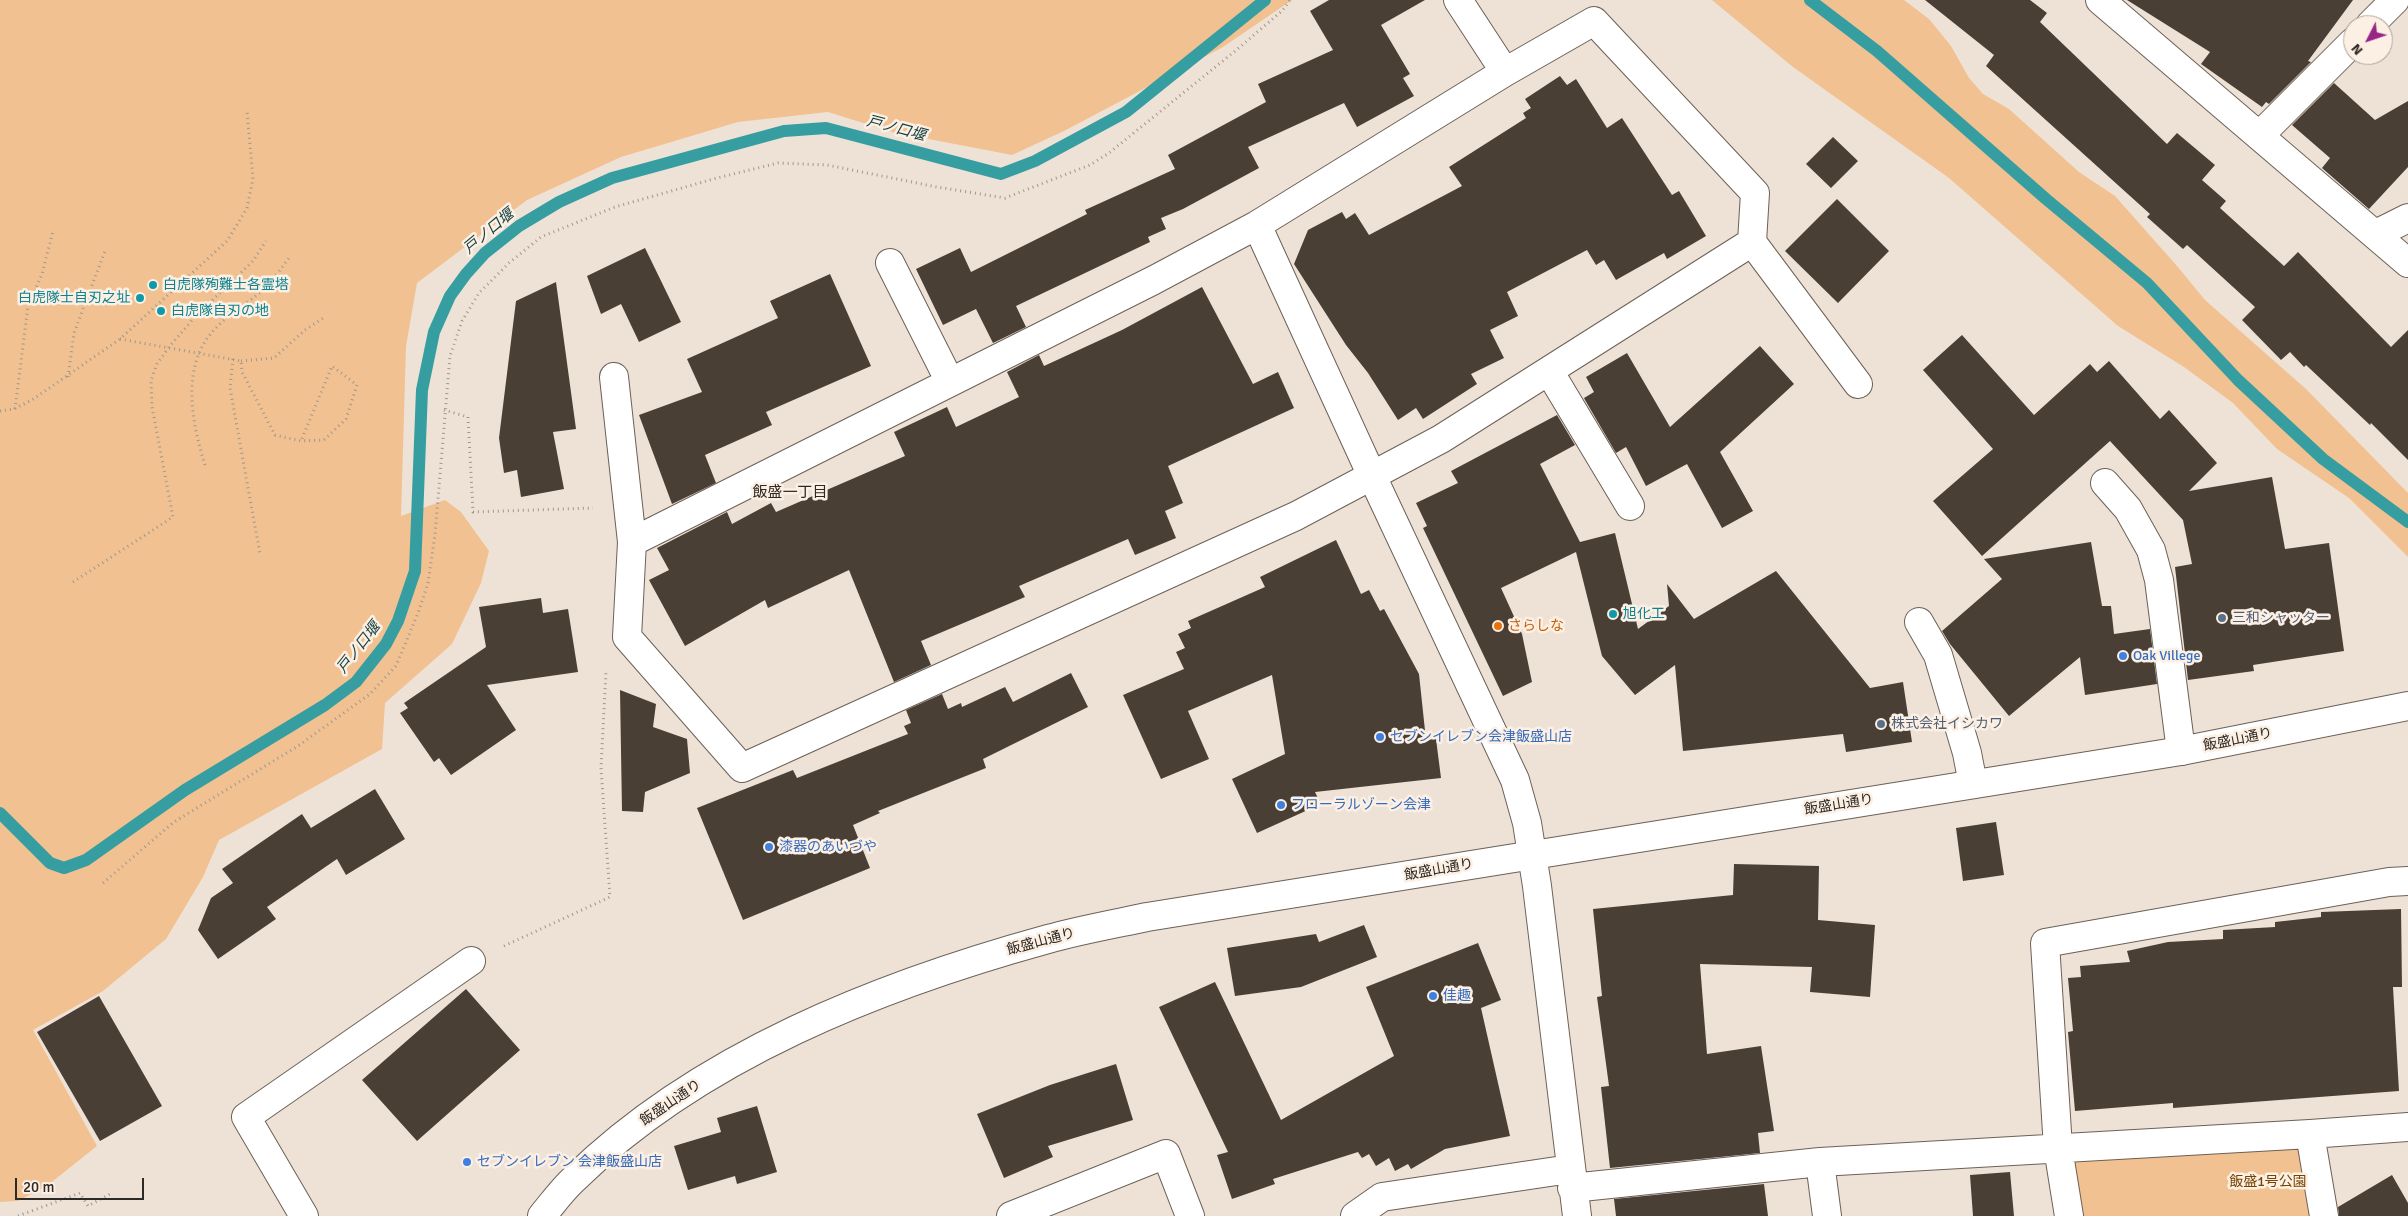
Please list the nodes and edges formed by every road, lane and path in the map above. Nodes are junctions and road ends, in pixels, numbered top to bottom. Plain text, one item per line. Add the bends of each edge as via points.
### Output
1 (1458, 0) edge
2 (2100, 0) edge
3 (2395, 0) edge
4 (2380, 15) edge
5 (2343, 52) edge
6 (1506, 72) junction
7 (247, 111) dead end
8 (2260, 135) junction
9 (2408, 218) edge
10 (1257, 225) junction
11 (53, 231) dead end
12 (2376, 234) junction
13 (266, 241) dead end
14 (1752, 242) junction
15 (105, 251) dead end
16 (289, 258) dead end
17 (890, 263) dead end
18 (2408, 263) edge
19 (325, 317) dead end
20 (120, 339) junction
21 (169, 347) junction
22 (197, 354) junction
23 (233, 359) junction
24 (241, 361) junction
25 (1548, 371) junction
26 (68, 377) junction
27 (614, 377) dead end
28 (950, 382) junction
29 (1858, 384) dead end
30 (14, 409) junction
31 (444, 410) dead end
32 (0, 411) edge
33 (301, 441) junction
34 (205, 464) dead end
35 (1372, 476) junction
36 (2105, 483) dead end
37 (1630, 506) dead end
38 (628, 507) junction
39 (632, 542) junction
40 (260, 554) dead end
41 (73, 582) dead end
42 (1919, 622) dead end
43 (627, 637) junction
44 (2408, 706) edge
45 (2181, 751) junction
46 (1973, 784) junction
47 (1532, 854) junction
48 (2408, 881) edge
49 (471, 961) joint
50 (2408, 1126) edge
51 (2310, 1134) junction
52 (2058, 1148) junction
53 (1820, 1162) junction
54 (1571, 1178) junction
55 (112, 1193) dead end
56 (18, 1216) edge
57 (304, 1216) edge
58 (542, 1216) edge
59 (1011, 1216) edge
60 (1190, 1216) edge
61 (1355, 1216) edge
62 (1577, 1216) edge
63 (1827, 1216) edge
64 (2069, 1216) edge
65 (2324, 1216) edge

1 - 6 street
2 - 8 street
3 - 4 street
5 - 8 street
6 - 10 street
6 - 14 street via 1594,21 1755,192
7 - 20 path via 254,179 247,208 226,241
8 - 12 street
9 - 12 street
10 - 28 street
10 - 35 street
11 - 30 path via 42,274 28,306
12 - 18 street
13 - 21 path via 253,260
14 - 25 street
14 - 29 street
15 - 26 path via 74,333
16 - 22 path via 264,288 216,328
17 - 28 street
19 - 24 path via 274,358
20 - 21 path
20 - 26 path
21 - 22 path
21 - 41 path via 156,364 151,380 152,407 173,517
22 - 23 path
22 - 34 path via 192,406 195,434
23 - 24 path
23 - 40 path via 230,388
24 - 33 path via 242,372 275,435
25 - 35 street via 1441,439
25 - 37 street
26 - 30 path
27 - 38 street
28 - 39 street
30 - 32 path
31 - 38 path via 468,416 473,512
33 - 33 path via 318,399 332,366 357,386 346,419 324,440
35 - 43 street via 1296,516 742,768
35 - 47 street via 1515,780
36 - 45 street via 2128,509 2151,550 2159,580
38 - 39 street
39 - 43 street
42 - 46 street via 1938,655 1967,752
43 - 49 path via 606,668 601,768 610,897
44 - 45 street, 飯盛山通り
45 - 46 street, 飯盛山通り
46 - 47 street, 飯盛山通り
47 - 54 street
47 - 58 street, 飯盛山通り via 1148,917 1049,938 900,986 775,1040 715,1073 632,1128 573,1180
48 - 52 street via 2045,944
49 - 57 street via 246,1117
50 - 51 street
51 - 52 street
51 - 65 street
52 - 53 street
52 - 64 street
53 - 54 street
53 - 63 street
54 - 61 street via 1382,1197
54 - 62 street
55 - 56 path via 88,1206 80,1192
59 - 60 street via 1166,1154

